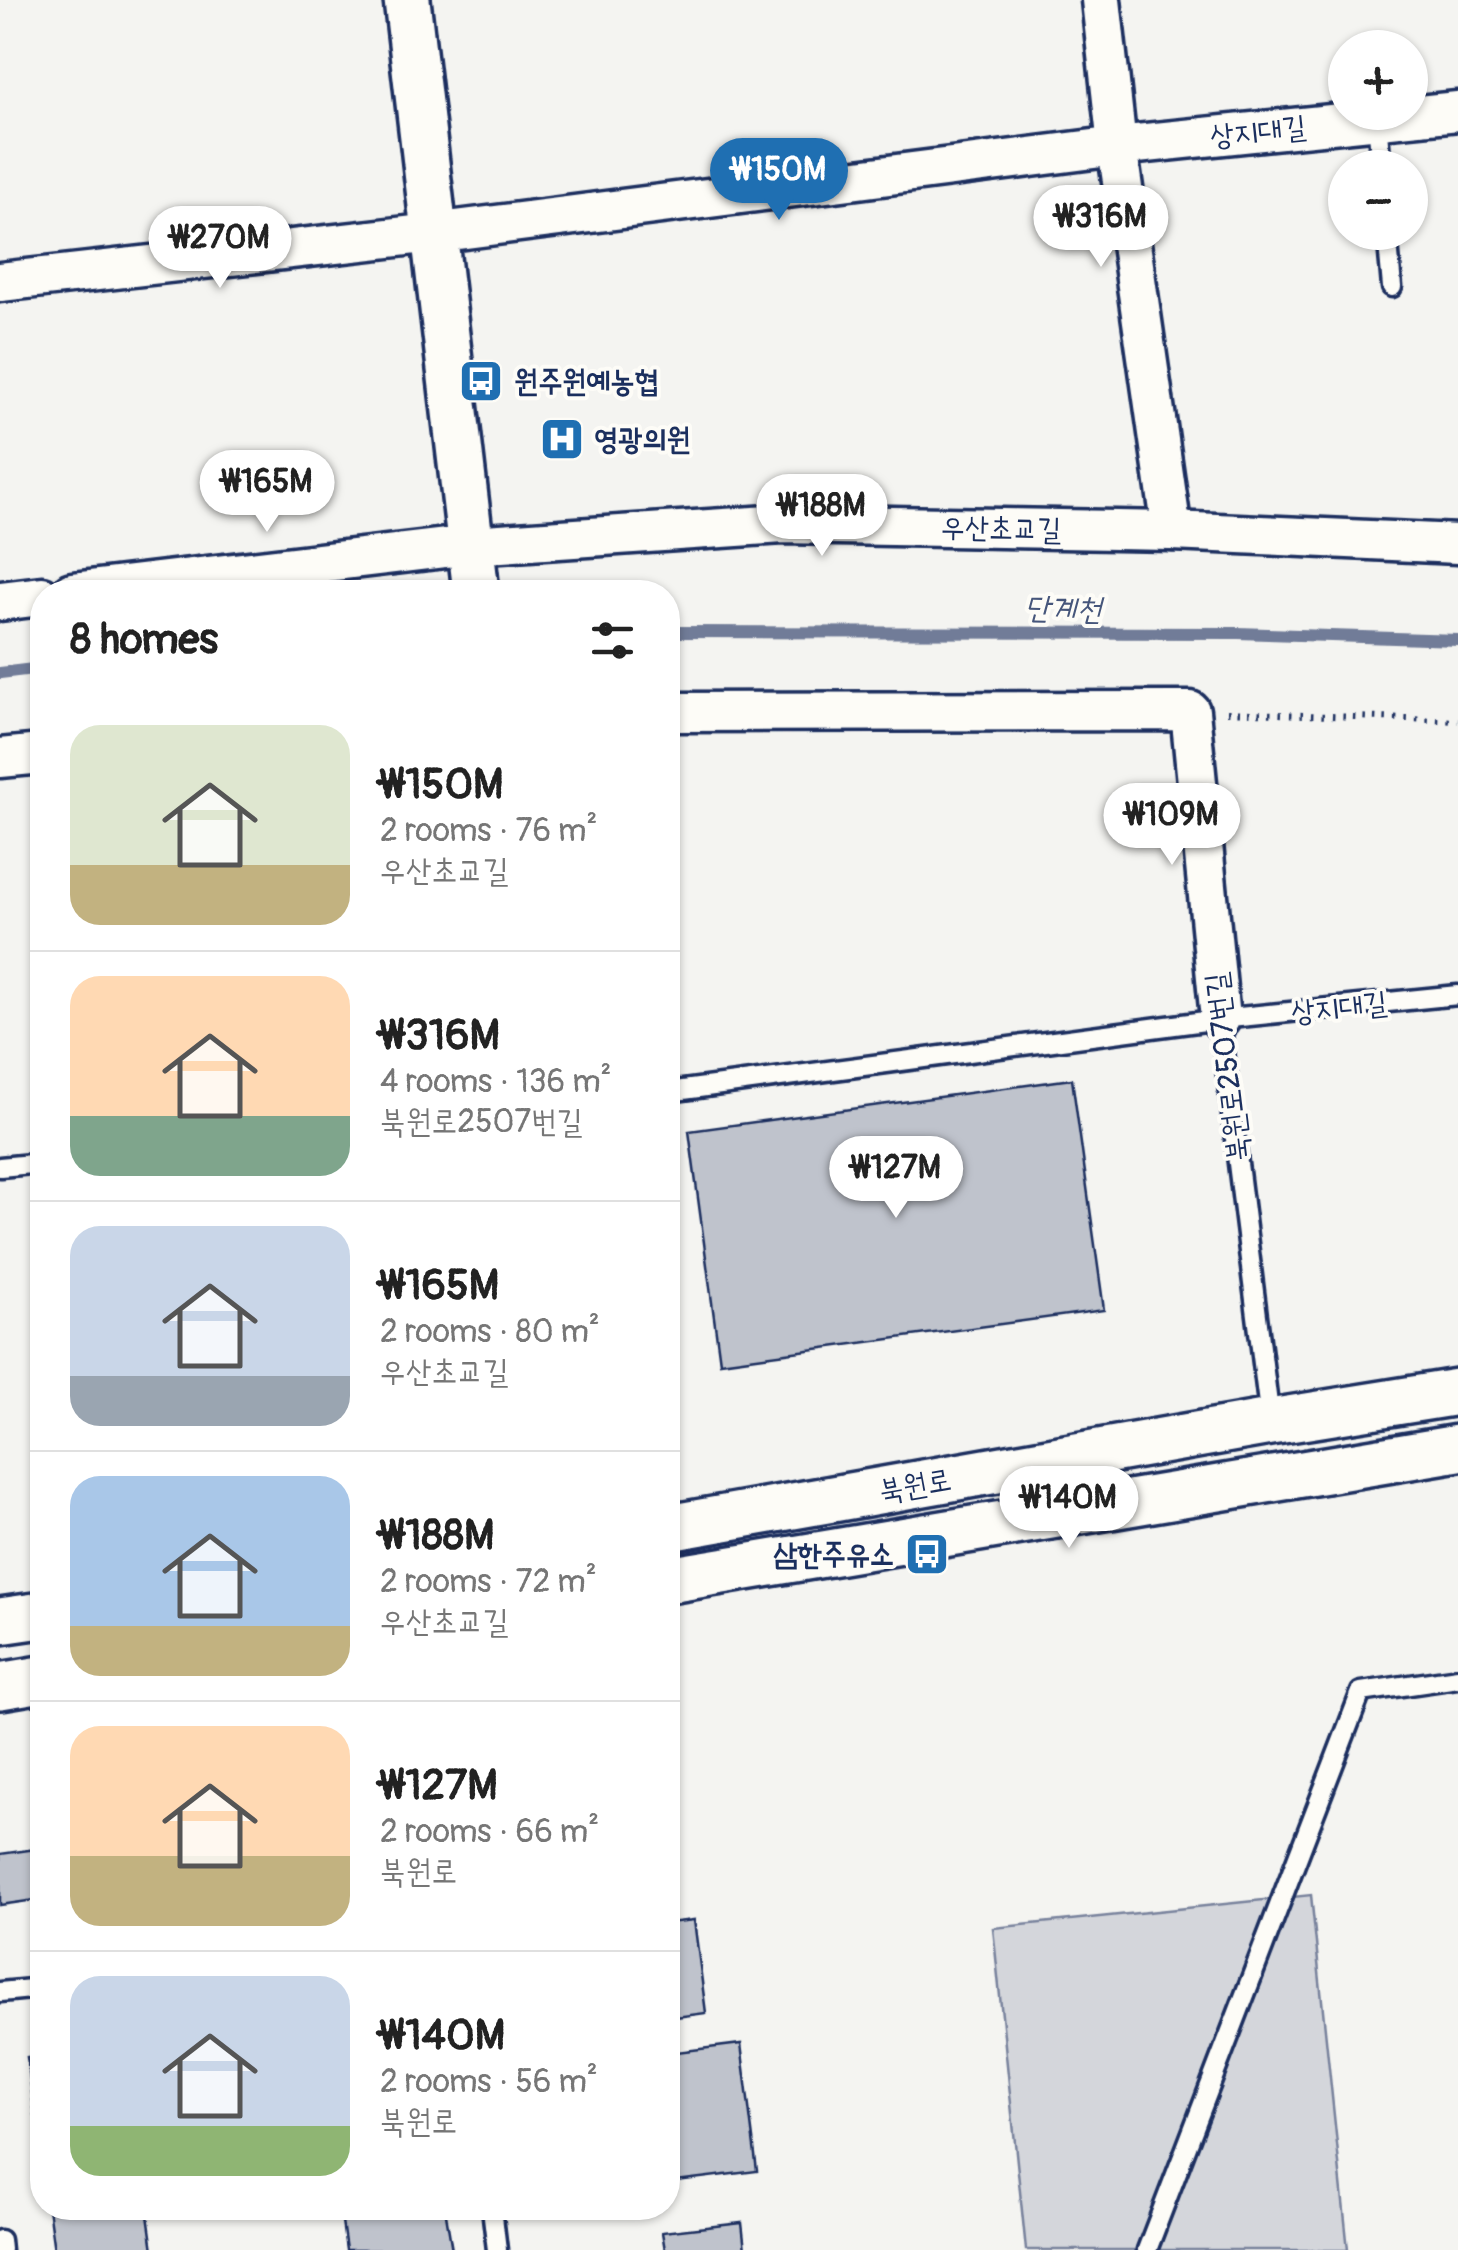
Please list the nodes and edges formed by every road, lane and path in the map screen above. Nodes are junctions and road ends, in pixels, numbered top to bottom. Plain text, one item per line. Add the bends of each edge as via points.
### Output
1 (407, 0) edge
2 (1101, 0) edge
3 (1458, 111) edge
4 (1428, 114) edge
5 (1328, 124) edge
6 (1117, 146) junction
7 (432, 233) junction
8 (1389, 250) edge
9 (0, 282) edge
10 (1392, 287) dead end
11 (1172, 531) junction
12 (1458, 544) edge
13 (474, 572) edge
14 (313, 580) edge
15 (30, 597) edge
16 (0, 601) edge
17 (1190, 711) junction
18 (680, 712) edge
19 (1458, 721) edge
20 (30, 755) edge
21 (0, 758) edge
22 (1458, 995) edge
23 (1220, 1019) junction
24 (680, 1090) edge
25 (30, 1164) edge
26 (0, 1167) edge
27 (1458, 1392) edge
28 (1270, 1422) junction
29 (1458, 1448) edge
30 (680, 1526) edge
31 (680, 1578) edge
32 (30, 1617) edge
33 (0, 1621) edge
34 (1458, 1678) edge
35 (30, 1682) edge
36 (0, 1686) edge
37 (30, 1989) edge
38 (0, 1992) edge
39 (493, 2220) edge
40 (0, 2240) edge
41 (1, 2250) edge
42 (496, 2250) edge
43 (1147, 2250) edge

1 - 7 street
2 - 6 street
3 - 4 street, 상지대길
5 - 6 street, 상지대길
6 - 7 street
6 - 11 street
7 - 9 street
7 - 13 street
8 - 10 lane
11 - 12 street
11 - 13 street, 우산초교길 via 783,524
13 - 14 street, 우산초교길
15 - 16 street
17 - 18 street
17 - 19 path
17 - 23 street, 북원로2507번길
20 - 21 street
22 - 23 lane, 상지대길
23 - 24 lane
23 - 28 lane, 북원로2507번길
25 - 26 lane
27 - 28 street, 북원로
28 - 30 street, 북원로
29 - 31 street, 북원로
32 - 33 street
34 - 43 lane via 1361,1692
35 - 36 street
37 - 38 lane
39 - 42 lane
40 - 41 lane

